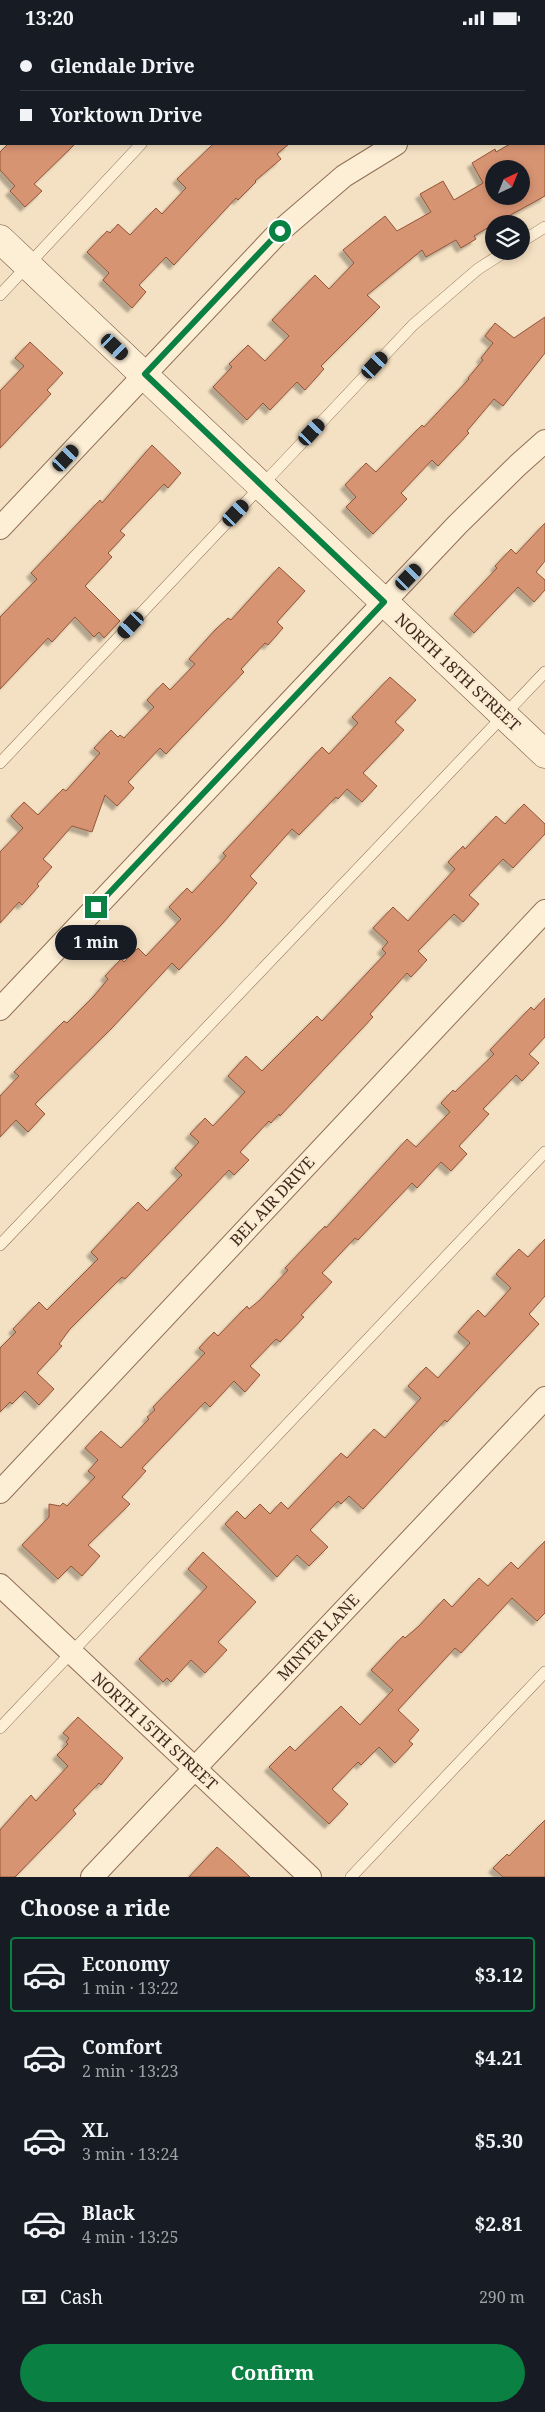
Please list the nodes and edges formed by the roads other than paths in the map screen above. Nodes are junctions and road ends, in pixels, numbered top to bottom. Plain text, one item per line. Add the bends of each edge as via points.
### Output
1 (140, 145) edge
2 (394, 145) edge
3 (545, 227) edge
4 (530, 236) edge
5 (0, 239) edge
6 (492, 260) edge
7 (28, 265) junction
8 (0, 295) edge
9 (145, 374) junction
10 (545, 441) edge
11 (262, 486) junction
12 (0, 527) edge
13 (384, 602) junction
14 (545, 672) edge
15 (505, 716) junction
16 (545, 754) edge
17 (0, 763) edge
18 (545, 911) edge
19 (0, 1009) edge
20 (545, 1152) edge
21 (0, 1245) edge
22 (545, 1398) edge
23 (0, 1492) edge
24 (0, 1585) edge
25 (72, 1652) junction
26 (545, 1672) edge
27 (0, 1728) edge
28 (195, 1768) junction
29 (92, 1877) edge
30 (310, 1877) edge
31 (351, 1877) edge

1 - 7 lane
2 - 9 street via 344,176 280,231
3 - 4 lane
5 - 7 street, NORTH 18TH STREET
6 - 11 lane via 413,325
7 - 8 lane
7 - 9 street, NORTH 18TH STREET
9 - 11 street, NORTH 18TH STREET
9 - 12 street
10 - 13 street
11 - 13 street, NORTH 18TH STREET
11 - 17 lane
13 - 15 street, NORTH 18TH STREET
13 - 19 street
14 - 15 lane
15 - 16 street, NORTH 18TH STREET
15 - 21 lane
18 - 23 street, BEL AIR DRIVE
20 - 25 lane
22 - 28 street, MINTER LANE
24 - 25 street, NORTH 15TH STREET
25 - 27 lane
25 - 28 street, NORTH 15TH STREET
26 - 31 lane
28 - 29 street, MINTER LANE
28 - 30 street, NORTH 15TH STREET

